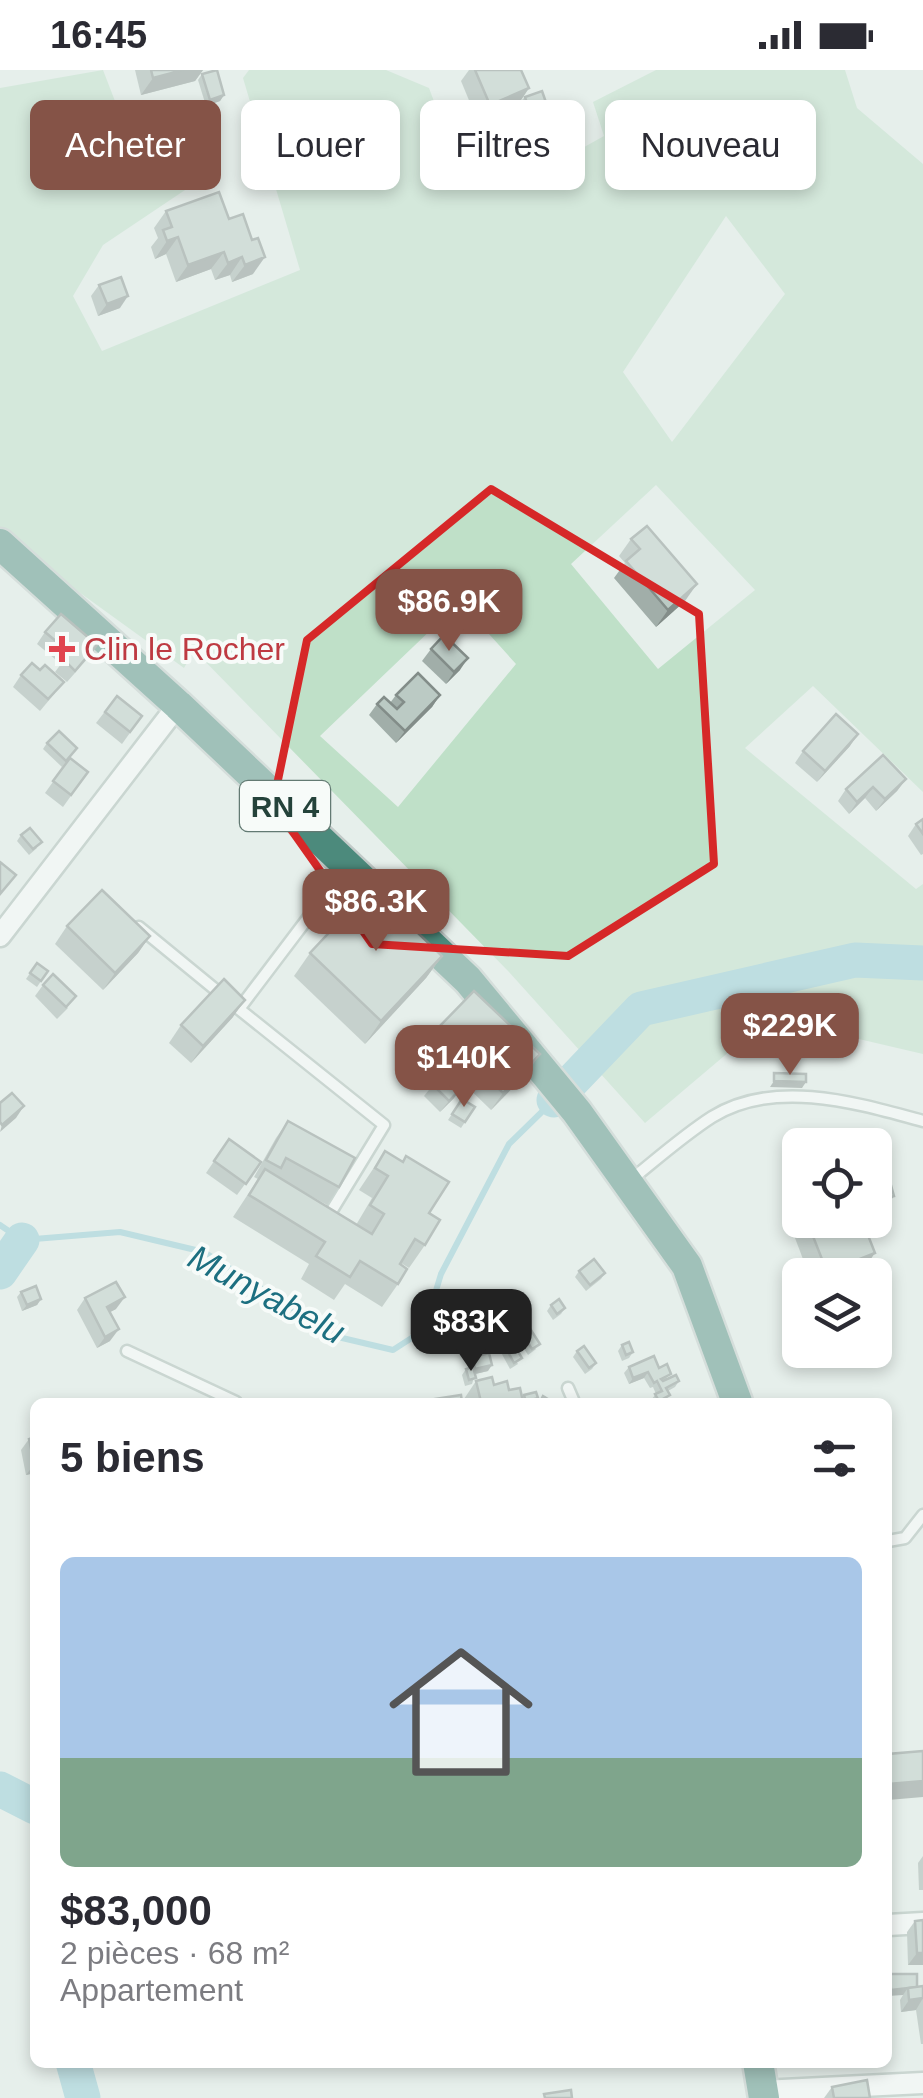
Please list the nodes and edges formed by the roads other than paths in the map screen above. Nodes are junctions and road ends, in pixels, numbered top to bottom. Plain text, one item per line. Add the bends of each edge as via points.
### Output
1 (0, 544) edge
2 (178, 706) junction
3 (347, 865) junction
4 (124, 914) edge
5 (0, 936) edge
6 (239, 1009) junction
7 (923, 1121) edge
8 (628, 1182) junction
9 (325, 1220) edge
10 (127, 1351) dead end
11 (568, 1388) dead end
12 (227, 1398) edge
13 (572, 1398) edge
14 (736, 1398) edge
15 (923, 1514) edge
16 (892, 1540) edge
17 (923, 1923) edge
18 (892, 1925) edge
19 (923, 2083) edge
20 (761, 2084) edge

1 - 2 highway, RN 4
2 - 3 highway, RN 4
2 - 5 street
3 - 6 lane
3 - 8 highway, RN 4 via 468,980
4 - 6 lane
6 - 9 lane via 384,1124
7 - 8 lane via 852,1102 752,1099 713,1116
8 - 14 highway via 687,1266
10 - 12 lane
11 - 13 lane
15 - 16 lane via 906,1538
17 - 18 street
19 - 20 street

